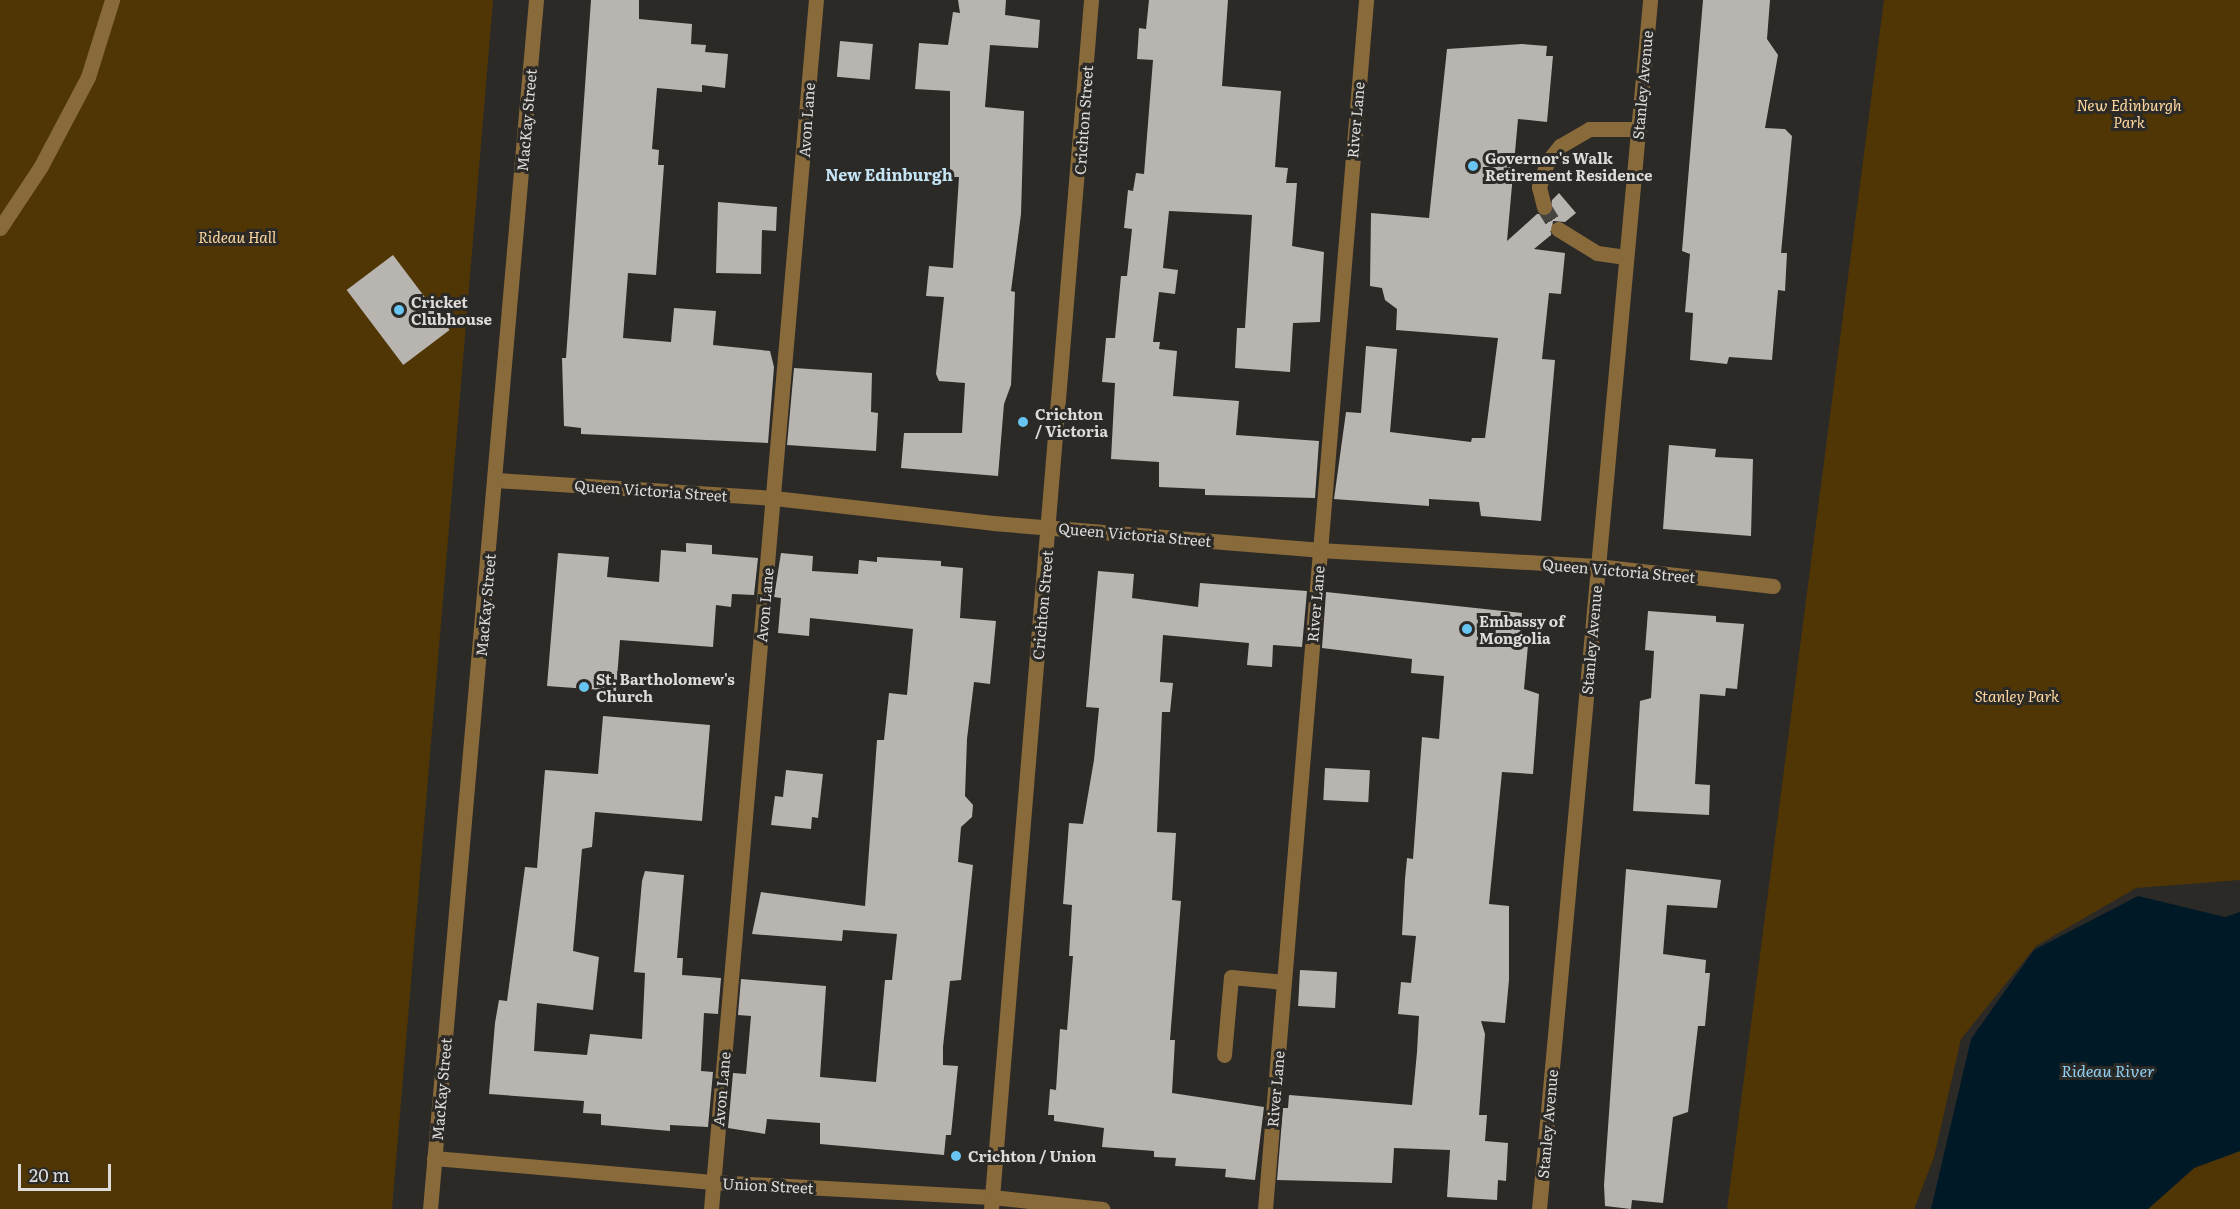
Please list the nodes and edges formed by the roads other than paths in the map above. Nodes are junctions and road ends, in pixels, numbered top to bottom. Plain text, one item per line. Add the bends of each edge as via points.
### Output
1 (112, 0) edge
2 (536, 0) edge
3 (816, 0) edge
4 (1091, 0) edge
5 (1366, 0) edge
6 (1650, 0) edge
7 (1638, 129) junction
8 (1544, 207) tunnel mouth
9 (0, 228) edge
10 (1558, 229) tunnel mouth
11 (1626, 257) junction
12 (496, 480) junction
13 (774, 498) junction
14 (1048, 527) junction
15 (1319, 550) junction
16 (1597, 566) junction
17 (1773, 586) dead end
18 (1284, 982) junction
19 (1224, 1055) dead end
20 (434, 1158) junction
21 (713, 1182) junction
22 (992, 1203) edge
23 (430, 1209) edge
24 (711, 1209) edge
25 (1102, 1209) edge
26 (1265, 1209) edge
27 (1539, 1209) edge

1 - 9 street via 88,77 41,166
2 - 12 street, MacKay Street
3 - 13 street, Avon Lane
4 - 14 street, Crichton Street
5 - 15 street, River Lane
6 - 7 street, Stanley Avenue
7 - 8 street via 1589,129 1560,146 1547,162 1539,187
7 - 11 street, Stanley Avenue
10 - 11 street via 1597,253
11 - 16 street, Stanley Avenue
12 - 13 street, Queen Victoria Street
12 - 20 street, MacKay Street
13 - 14 street, Queen Victoria Street
13 - 21 street, Avon Lane
14 - 15 street, Queen Victoria Street
14 - 22 street, Crichton Street
15 - 16 street, Queen Victoria Street
15 - 18 street, River Lane
16 - 17 street, Queen Victoria Street
16 - 27 street, Stanley Avenue
18 - 19 street via 1231,977
18 - 26 street, River Lane
20 - 21 street, Union Street
20 - 23 street, MacKay Street
21 - 22 street, Union Street
21 - 24 street, Avon Lane
22 - 25 street, Union Street

